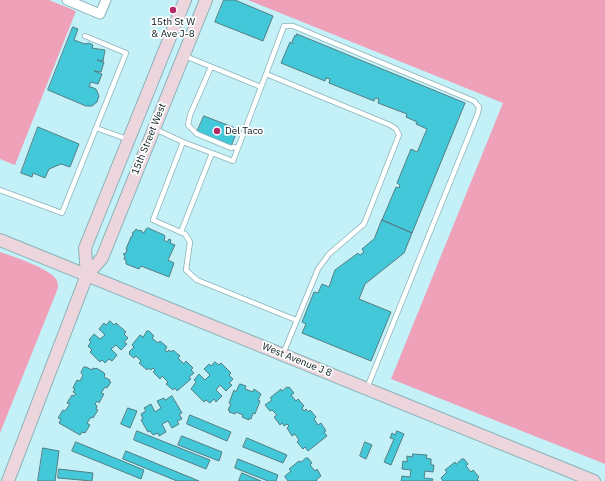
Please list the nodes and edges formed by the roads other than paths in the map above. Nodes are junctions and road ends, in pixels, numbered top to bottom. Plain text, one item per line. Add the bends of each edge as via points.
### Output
1 (67, 0) edge
2 (106, 0) edge
3 (186, 0) edge
4 (206, 0) edge
5 (85, 36) dead end
6 (167, 46) junction
7 (184, 56) junction
8 (211, 67) junction
9 (266, 74) junction
10 (261, 87) junction
11 (96, 128) junction
12 (153, 128) junction
13 (129, 139) junction
14 (183, 142) junction
15 (238, 148) junction
16 (212, 153) junction
17 (0, 190) edge
18 (180, 232) junction
19 (0, 240) edge
20 (88, 275) junction
21 (296, 320) junction
22 (283, 354) junction
23 (367, 388) junction
24 (8, 481) edge
25 (594, 481) edge

1 - 2 street via 100,14
3 - 6 street, 15th Street West
4 - 7 street, 15th Street West
5 - 11 lane via 126,53
6 - 12 street via 171,52 152,105
6 - 13 street, 15th Street West
7 - 8 lane
7 - 12 street, 15th Street West
8 - 10 lane
8 - 15 lane via 188,125 197,134 231,148
9 - 10 lane
9 - 21 lane via 390,125 399,135 364,224 329,254 318,269
9 - 23 lane via 284,26 293,26 474,101 479,107
10 - 15 lane
11 - 13 lane
11 - 17 lane via 62,213
12 - 14 lane
12 - 20 street, 15th Street West via 102,258
13 - 20 street, 15th Street West via 85,248
14 - 16 lane
14 - 18 lane via 153,220
15 - 16 lane via 233,161
16 - 18 lane
18 - 21 lane via 185,234 190,242 186,270 197,280
19 - 20 street, West Avenue J 8
20 - 22 street, West Avenue J 8
20 - 24 street, 15th Street West
21 - 22 lane
22 - 23 street, West Avenue J 8
23 - 25 street, West Avenue J 8

